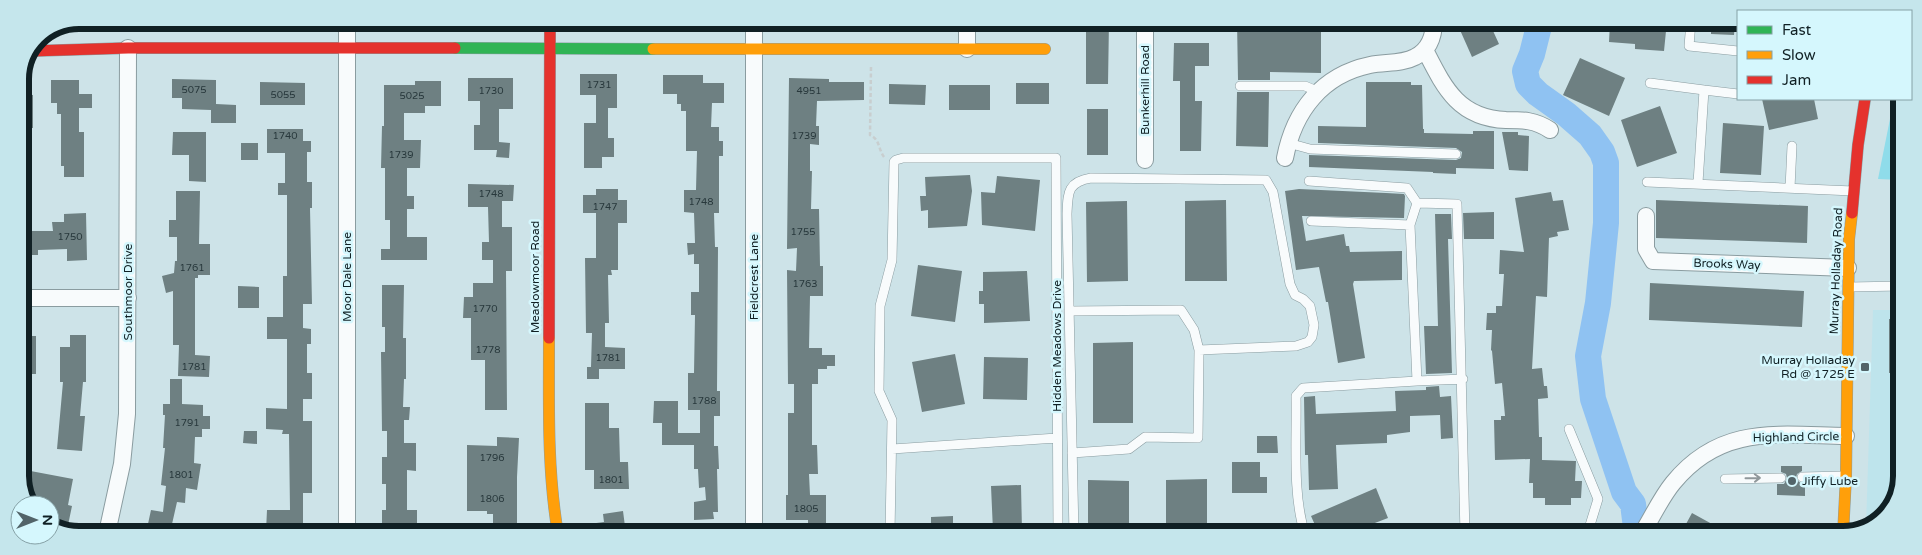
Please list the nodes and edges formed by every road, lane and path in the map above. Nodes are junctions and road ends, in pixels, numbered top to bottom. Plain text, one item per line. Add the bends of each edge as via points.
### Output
1 (347, 29) edge
2 (550, 29) edge
3 (754, 29) edge
4 (967, 29) edge
5 (1145, 29) edge
6 (1433, 29) edge
7 (1690, 29) edge
8 (128, 48) junction
9 (347, 48) junction
10 (550, 48) junction
11 (754, 48) junction
12 (967, 48) junction
13 (1045, 48) dead end
14 (1425, 50) junction
15 (37, 51) edge
16 (1737, 52) edge
17 (871, 61) dead end
18 (1650, 83) dead end
19 (1240, 86) dead end
20 (1704, 90) junction
21 (1317, 91) junction
22 (1737, 94) edge
23 (1865, 100) edge
24 (1550, 130) dead end
25 (1792, 146) dead end
26 (1286, 150) joint
27 (1456, 154) dead end
28 (1145, 160) dead end
29 (894, 163) junction
30 (1309, 181) dead end
31 (1647, 182) dead end
32 (1698, 183) junction
33 (1790, 188) junction
34 (1853, 191) junction
35 (1417, 203) junction
36 (1646, 216) dead end
37 (1311, 221) dead end
38 (1410, 225) junction
39 (1848, 268) junction
40 (1893, 286) edge
41 (1848, 287) junction
42 (29, 298) edge
43 (128, 298) junction
44 (1069, 312) junction
45 (1199, 350) junction
46 (1462, 379) junction
47 (1417, 382) junction
48 (1569, 429) dead end
49 (1846, 436) junction
50 (1057, 438) junction
51 (892, 449) junction
52 (1072, 453) junction
53 (1846, 476) junction
54 (1802, 477) dead end
55 (1781, 478) dead end
56 (1725, 479) dead end
57 (109, 526) edge
58 (347, 526) edge
59 (557, 526) edge
60 (754, 526) edge
61 (890, 526) edge
62 (1058, 526) edge
63 (1074, 526) edge
64 (1303, 526) edge
65 (1466, 526) edge
66 (1590, 526) edge
67 (1646, 526) edge
68 (1844, 526) edge

1 - 9 street, Moor Dale Lane
2 - 10 street, Meadowmoor Road
3 - 11 street, Fieldcrest Lane
4 - 12 street
5 - 28 street, Bunkerhill Road
6 - 14 street
7 - 16 lane via 1689,46
8 - 9 street
8 - 15 street
8 - 43 street, Southmoor Drive
9 - 10 street
9 - 58 street, Moor Dale Lane
10 - 11 street
10 - 59 street, Meadowmoor Road via 549,447
11 - 12 street
11 - 60 street, Fieldcrest Lane
12 - 13 street
14 - 21 street via 1409,60 1358,68
14 - 24 street via 1449,93 1462,106 1487,118 1535,121
17 - 29 path via 870,135 878,142 884,156
18 - 20 lane
19 - 21 lane via 1305,86
20 - 22 lane
20 - 32 lane
21 - 26 street via 1299,115
23 - 34 street, Murray Holladay Road
25 - 33 lane
26 - 27 lane
29 - 50 lane, Hidden Meadows Drive via 904,158 1056,158
29 - 51 lane via 892,260 880,306 879,391 892,415
30 - 35 lane via 1407,188
31 - 32 lane
32 - 33 lane
33 - 34 lane
34 - 39 street, Murray Holladay Road
35 - 38 lane
35 - 46 lane via 1457,204
36 - 39 street, Brooks Way via 1646,250 1653,261
37 - 38 lane
38 - 47 lane
39 - 41 street, Murray Holladay Road
40 - 41 lane
41 - 49 street, Murray Holladay Road
42 - 43 street
43 - 57 street, Southmoor Drive via 128,414 122,464
44 - 45 lane via 1181,310 1194,330
44 - 45 lane via 1068,194 1076,182 1091,178 1266,180 1274,192 1290,284 1295,295 1310,306 1314,325 1312,337 1296,346
44 - 52 lane
45 - 52 lane via 1198,438 1145,438 1129,450
46 - 47 lane
46 - 65 lane
47 - 64 lane via 1302,388 1296,396 1298,498
48 - 66 lane via 1598,499
49 - 53 street, Murray Holladay Road
49 - 67 street, Highland Circle via 1765,435 1724,444 1690,465
50 - 51 lane
50 - 62 lane, Hidden Meadows Drive
51 - 61 lane
52 - 63 lane
53 - 54 lane
53 - 68 street, Murray Holladay Road
56 -> 55 lane

